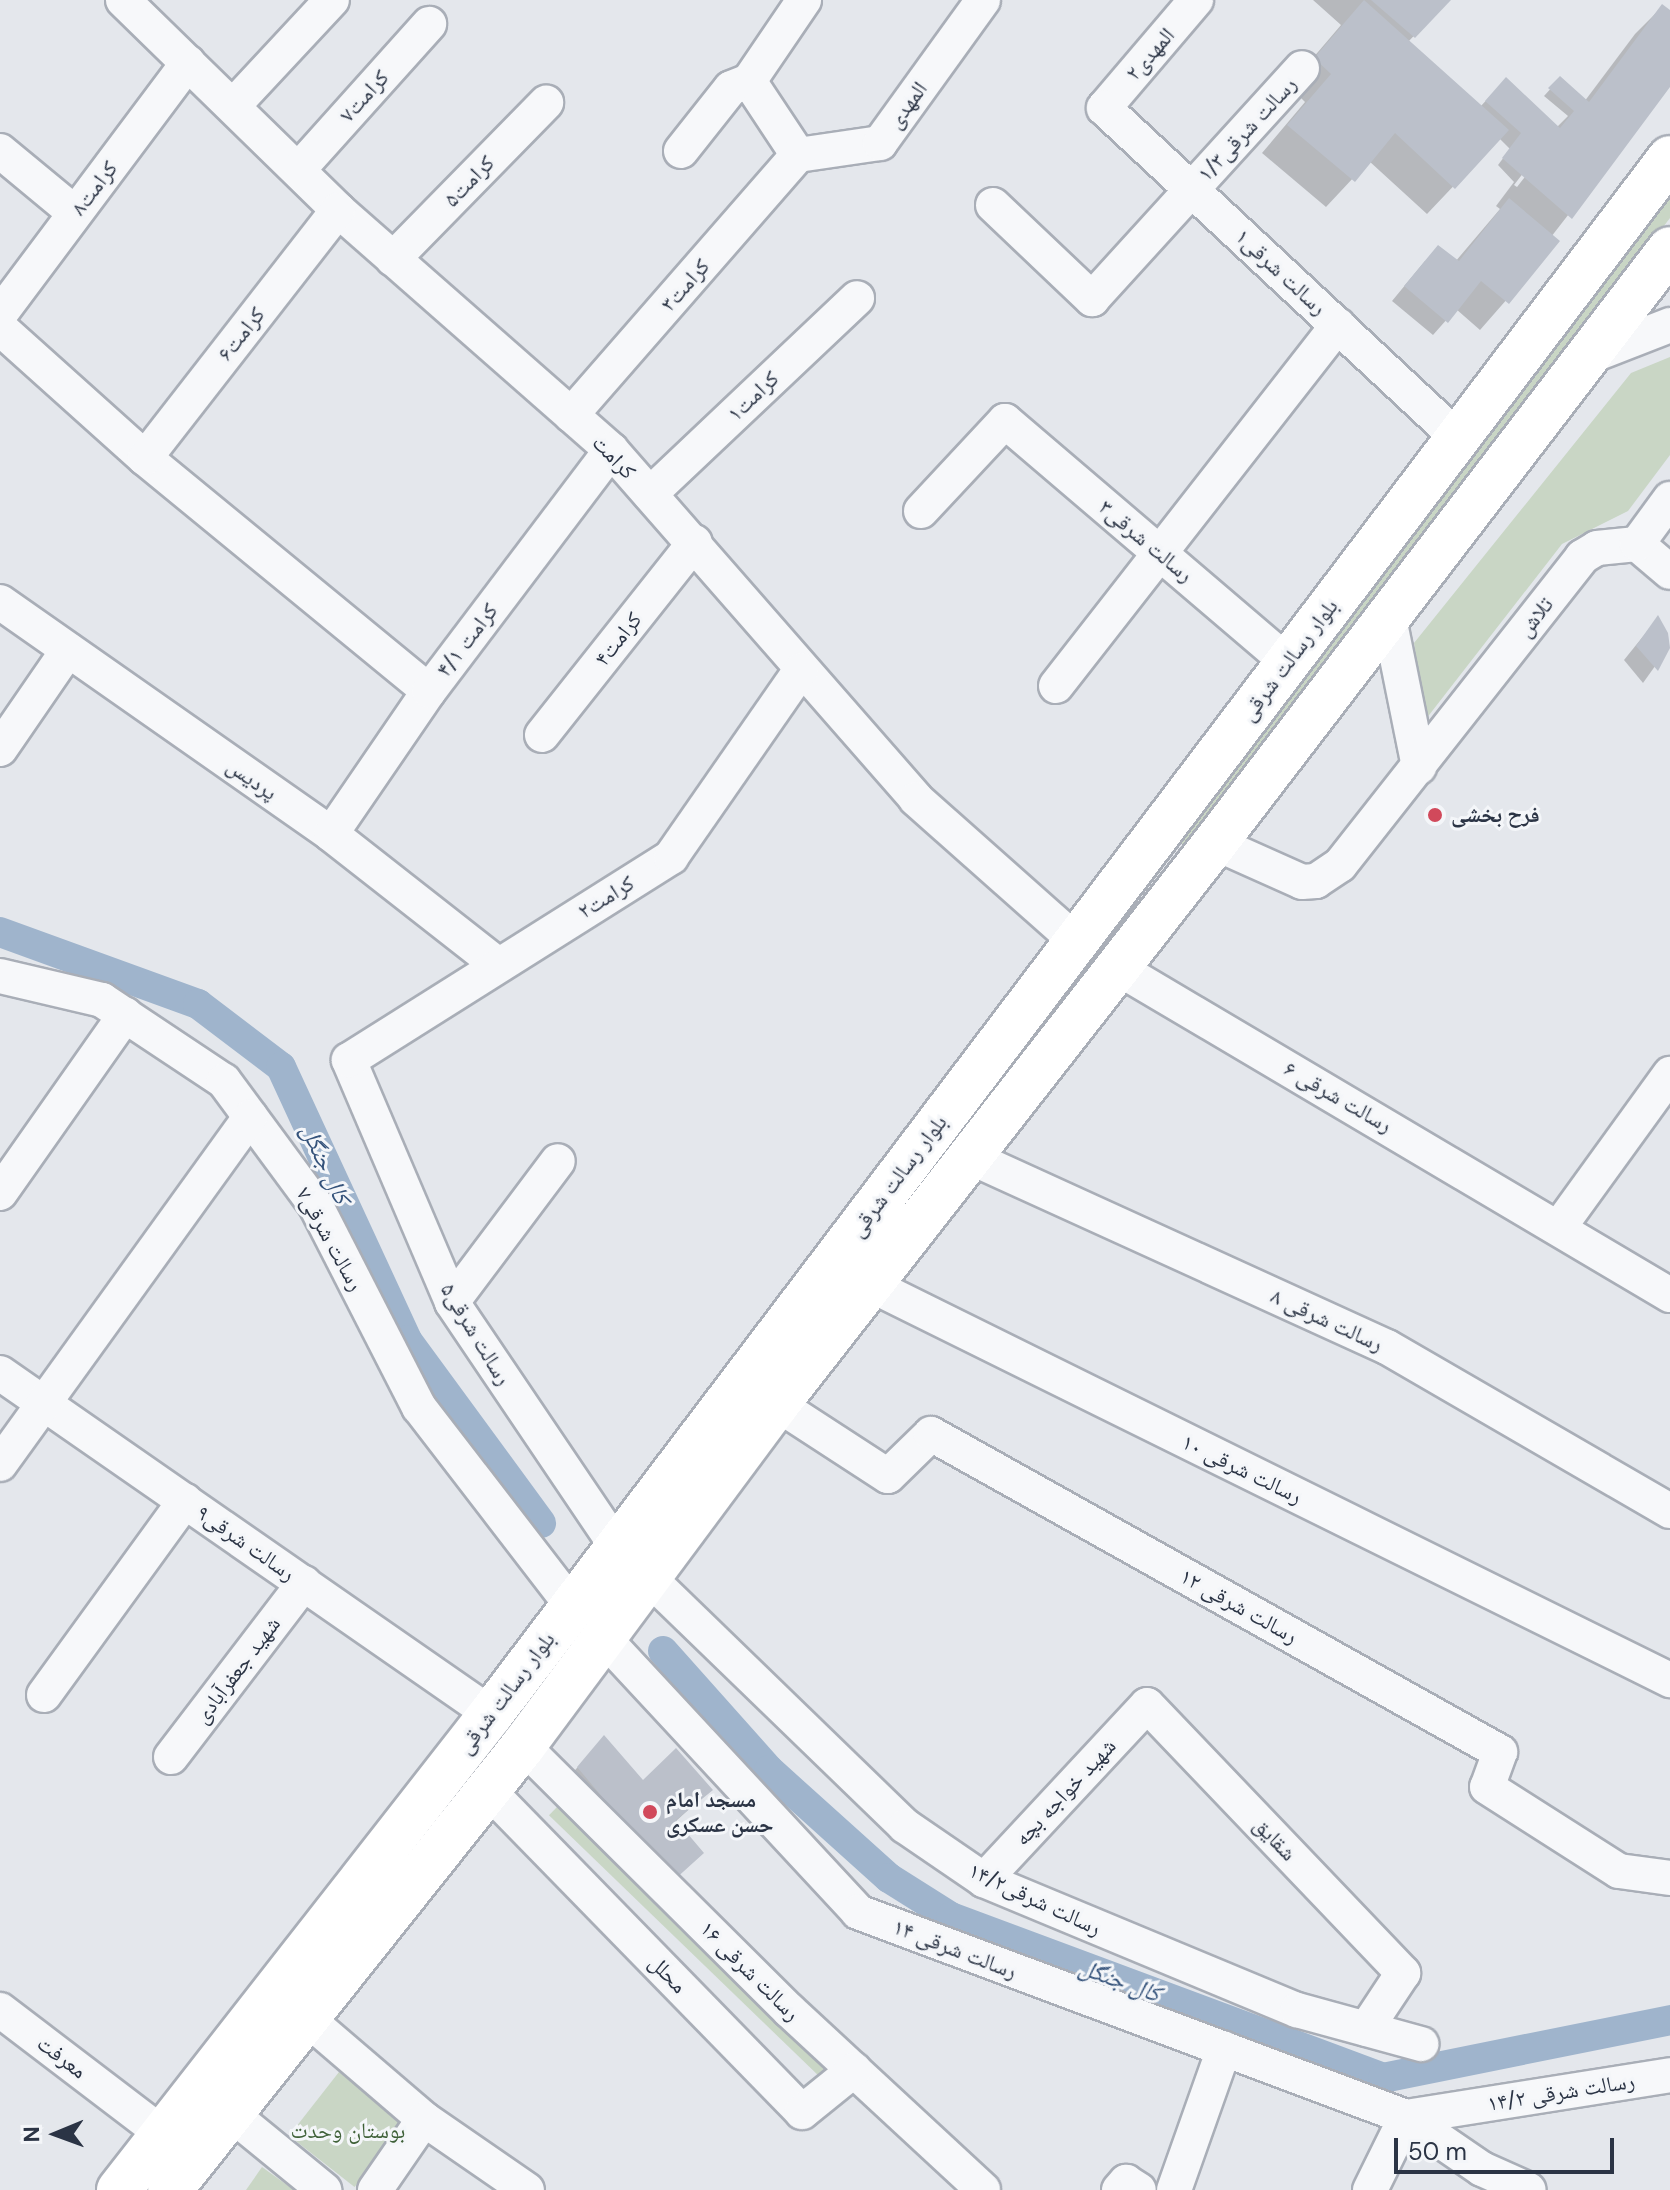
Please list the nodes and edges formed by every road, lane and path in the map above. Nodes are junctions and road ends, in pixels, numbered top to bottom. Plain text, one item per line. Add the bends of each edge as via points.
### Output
1 (123, 0) edge
2 (332, 0) edge
3 (804, 0) edge
4 (983, 0) edge
5 (1196, 0) edge
6 (429, 24) dead end
7 (188, 63) junction
8 (1302, 68) dead end
9 (749, 81) junction
10 (546, 103) dead end
11 (233, 106) junction
12 (1104, 108) joint
13 (0, 151) edge
14 (681, 151) dead end
15 (798, 155) junction
16 (1670, 158) edge
17 (299, 169) junction
18 (1191, 189) junction
19 (993, 205) dead end
20 (338, 210) junction
21 (75, 213) junction
22 (1670, 249) edge
23 (393, 259) junction
24 (857, 298) dead end
25 (0, 314) edge
26 (1338, 325) junction
27 (1670, 325) edge
28 (0, 328) edge
29 (1588, 357) junction
30 (571, 415) junction
31 (1457, 437) junction
32 (611, 450) junction
33 (145, 458) junction
34 (650, 494) junction
35 (1670, 499) edge
36 (921, 511) dead end
37 (695, 542) junction
38 (1637, 544) junction
39 (1160, 553) junction
40 (1670, 572) edge
41 (0, 602) edge
42 (1389, 618) junction
43 (68, 650) junction
44 (1287, 662) junction
45 (801, 670) junction
46 (1056, 686) dead end
47 (429, 691) junction
48 (542, 735) dead end
49 (0, 749) edge
50 (1419, 767) junction
51 (331, 834) junction
52 (1215, 843) junction
53 (1076, 941) junction
54 (497, 964) junction
55 (1116, 967) junction
56 (0, 976) edge
57 (125, 1015) junction
58 (349, 1060) joint
59 (1670, 1074) edge
60 (250, 1117) junction
61 (970, 1157) junction
62 (558, 1161) dead end
63 (0, 1193) edge
64 (1560, 1226) junction
65 (869, 1284) junction
66 (1670, 1295) edge
67 (452, 1302) junction
68 (0, 1373) edge
69 (761, 1391) junction
70 (46, 1405) junction
71 (0, 1464) edge
72 (185, 1501) junction
73 (1670, 1511) edge
74 (632, 1561) junction
75 (304, 1583) junction
76 (587, 1621) junction
77 (1670, 1680) edge
78 (44, 1695) dead end
79 (1147, 1705) joint
80 (491, 1714) junction
81 (523, 1746) junction
82 (171, 1757) dead end
83 (487, 1789) junction
84 (1670, 1878) edge
85 (984, 1880) junction
86 (0, 2010) edge
87 (305, 2017) junction
88 (1366, 2029) junction
89 (1421, 2044) dead end
90 (1224, 2049) junction
91 (854, 2070) junction
92 (1670, 2075) edge
93 (230, 2113) junction
94 (1406, 2117) junction
95 (424, 2119) junction
96 (163, 2134) junction
97 (119, 2190) edge
98 (170, 2190) edge
99 (324, 2190) edge
100 (375, 2190) edge
101 (527, 2190) edge
102 (983, 2190) edge
103 (1119, 2190) edge
104 (1139, 2190) edge
105 (1174, 2190) edge
106 (1370, 2190) edge
107 (1529, 2190) edge

1 - 7 street, کرامت
2 - 11 street
3 - 9 street
4 - 15 street, المهدی via 880,143
5 - 12 street, المهدی۲
6 - 17 street, کرامت۷
7 - 11 street, کرامت
7 - 21 street, کرامت۸
8 - 18 street, رسالت شرقی۱/۳
9 - 14 street via 731,88
9 - 15 street
10 - 23 street, کرامت۵
11 - 17 street, کرامت
12 - 18 street, رسالت شرقی۱
13 - 21 street
15 - 30 street, کرامت۳
16 - 31 main road, بلوار رسالت شرقی
17 - 20 street, کرامت
18 - 19 street, رسالت شرقی۱/۳ via 1092,299
18 - 26 street, رسالت شرقی۱
20 - 23 street, کرامت
20 - 33 street, کرامت۶
21 - 25 street, کرامت۸
22 - 29 main road, بلوار رسالت شرقی
23 - 30 street, کرامت
24 - 34 street, کرامت۱
26 - 31 street, رسالت شرقی۱
26 - 39 street
27 - 29 street
28 - 33 street
29 - 42 main road, بلوار رسالت شرقی
30 - 32 street, کرامت
31 - 44 main road, بلوار رسالت شرقی
32 - 34 street, کرامت
32 - 47 street, کرامت ۴/۱
33 - 47 street
34 - 37 street, کرامت
35 - 38 street
36 - 39 street, رسالت شرقی۳ via 1005,421
37 - 45 street, کرامت
37 - 48 street, کرامت۴
38 - 40 street
38 - 50 street, تلاش via 1597,548 1582,557
39 - 44 street, رسالت شرقی۳
39 - 46 street
41 - 43 street, پردیس
42 - 50 street
42 - 52 main road, بلوار رسالت شرقی
43 - 49 street
43 - 51 street, پردیس
44 - 53 main road, بلوار رسالت شرقی
45 - 53 street, کرامت via 916,799
45 - 54 street, کرامت۲ via 671,857
47 - 51 street, کرامت ۴/۱
50 - 52 street, تلاش via 1340,865 1316,881 1287,878
51 - 54 street, پردیس
52 - 55 main road, بلوار رسالت شرقی
53 - 69 main road, بلوار رسالت شرقی
54 - 58 street, کرامت۲
55 - 61 main road, بلوار رسالت شرقی
55 - 64 street, رسالت شرقی ۶
56 - 57 street, رسالت شرقی۷ via 102,1000
57 - 60 street, رسالت شرقی۷ via 224,1081
57 - 63 street
58 - 67 street, رسالت شرقی۵
59 - 64 street
60 - 70 street
60 - 76 street, رسالت شرقی۷ via 316,1206 419,1407
61 - 65 main road, بلوار رسالت شرقی
61 - 73 street, رسالت شرقی ۸ via 1387,1347
62 - 67 street
64 - 66 street, رسالت شرقی ۶
65 - 69 main road, بلوار رسالت شرقی
65 - 77 street, رسالت شرقی ۱۰
67 - 74 street, رسالت شرقی۵
68 - 70 street, رسالت شرقی۹
69 - 74 main road, بلوار رسالت شرقی
69 - 84 street, رسالت شرقی ۱۲ via 888,1476 931,1434 1500,1752 1487,1787 1619,1871
70 - 71 street
70 - 72 street, رسالت شرقی۹
72 - 75 street, رسالت شرقی۹
72 - 78 street
74 - 76 main road, بلوار رسالت شرقی
74 - 85 street, رسالت شرقی۱۴/۲ via 905,1826
75 - 80 street, رسالت شرقی۹
75 - 82 street, شهید جعفرآبادی
76 - 80 main road, بلوار رسالت شرقی
76 - 81 main road, بلوار رسالت شرقی
76 - 90 street, رسالت شرقی ۱۴ via 858,1912
79 - 85 street, شهید خواجه بچه
79 - 88 street, شقایق via 1403,1973
80 - 96 main road, بلوار رسالت شرقی
81 - 83 main road, بلوار رسالت شرقی
81 - 91 street, رسالت شرقی ۱۶
83 - 87 main road, بلوار رسالت شرقی
83 - 91 street, محلل via 802,2112
85 - 88 street, رسالت شرقی۱۴/۲ via 1297,2010
86 - 96 street, معرفت
87 - 93 main road, بلوار رسالت شرقی
87 - 95 street
88 - 89 street, رسالت شرقی۱۴/۲
90 - 94 street, رسالت شرقی ۱۴
90 - 105 street
91 - 102 street, رسالت شرقی ۱۶
92 - 94 street, رسالت شرقی ۱۴/۲
93 - 98 main road, بلوار رسالت شرقی
93 - 99 street
94 - 106 street
94 - 107 street, رسالت شرقی ۱۴ via 1482,2169
95 - 100 street
95 - 101 street
96 - 97 main road, بلوار رسالت شرقی
103 - 104 street via 1126,2182

